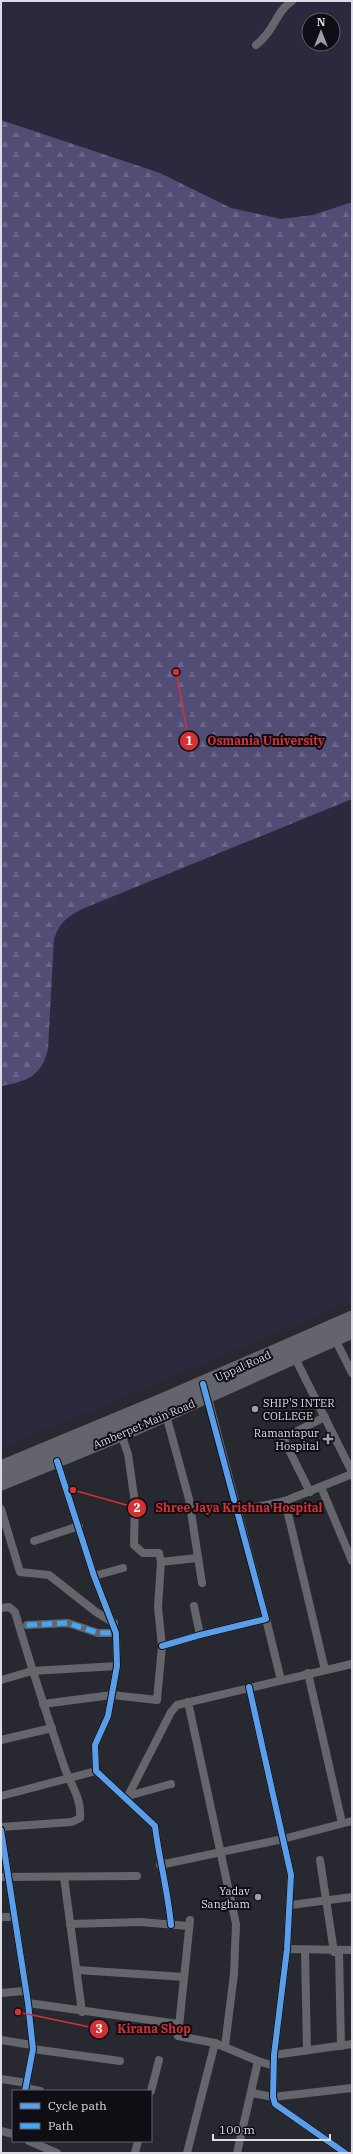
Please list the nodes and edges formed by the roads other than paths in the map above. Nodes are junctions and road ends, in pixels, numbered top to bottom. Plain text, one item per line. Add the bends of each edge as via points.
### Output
1 (292, 1) edge
2 (256, 45) dead end
3 (352, 1318) edge
4 (352, 1331) edge
5 (335, 1338) junction
6 (294, 1356) junction
7 (352, 1373) edge
8 (205, 1390) junction
9 (166, 1415) junction
10 (325, 1418) junction
11 (121, 1434) junction
12 (58, 1461) junction
13 (1, 1468) edge
14 (352, 1473) edge
15 (1, 1484) edge
16 (321, 1487) junction
17 (310, 1492) junction
18 (285, 1501) junction
19 (1, 1509) edge
20 (238, 1511) junction
21 (78, 1526) junction
22 (34, 1541) dead end
23 (349, 1547) edge
24 (197, 1558) junction
25 (352, 1561) edge
26 (161, 1562) junction
27 (123, 1568) dead end
28 (94, 1576) junction
29 (202, 1583) dead end
30 (194, 1606) dead end
31 (1, 1608) edge
32 (266, 1619) junction
33 (114, 1623) junction
34 (27, 1625) dead end
35 (116, 1633) junction
36 (200, 1634) junction
37 (162, 1646) junction
38 (352, 1664) edge
39 (117, 1666) junction
40 (325, 1670) junction
41 (32, 1671) junction
42 (308, 1674) junction
43 (1, 1680) edge
44 (281, 1680) junction
45 (249, 1687) junction
46 (112, 1695) junction
47 (188, 1702) junction
48 (43, 1704) junction
49 (52, 1728) junction
50 (1, 1740) edge
51 (96, 1771) junction
52 (69, 1779) junction
53 (171, 1784) dead end
54 (1, 1796) edge
55 (126, 1797) junction
56 (352, 1821) edge
57 (342, 1823) junction
58 (1, 1828) edge
59 (283, 1839) junction
60 (220, 1851) junction
61 (320, 1860) dead end
62 (160, 1865) junction
63 (137, 1876) dead end
64 (5, 1877) edge
65 (64, 1877) junction
66 (352, 1896) edge
67 (325, 1901) junction
68 (291, 1905) junction
69 (13, 1917) junction
70 (1, 1918) edge
71 (70, 1924) junction
72 (171, 1925) junction
73 (287, 1949) junction
74 (352, 1950) edge
75 (304, 1951) junction
76 (336, 1951) junction
77 (77, 1970) junction
78 (184, 1977) junction
79 (24, 1991) junction
80 (1, 1993) edge
81 (28, 2003) junction
82 (82, 2012) junction
83 (179, 2024) junction
84 (1, 2040) edge
85 (215, 2042) junction
86 (352, 2044) edge
87 (225, 2046) junction
88 (341, 2046) junction
89 (32, 2047) junction
90 (308, 2050) junction
91 (274, 2055) junction
92 (159, 2060) dead end
93 (120, 2061) dead end
94 (258, 2061) junction
95 (274, 2066) junction
96 (1, 2079) edge
97 (26, 2087) edge
98 (352, 2088) edge
99 (36, 2090) edge
100 (151, 2090) edge
101 (252, 2093) junction
102 (273, 2097) junction
103 (1, 2131) edge
104 (12, 2134) edge
105 (31, 2142) edge
106 (138, 2142) edge
107 (57, 2153) edge
108 (135, 2153) edge
109 (187, 2153) edge
110 (237, 2153) edge
111 (345, 2153) edge

1 - 2 street via 281,12 271,31
3 - 8 highway, Uppal Road
4 - 5 highway, Amberpet Main Road
5 - 6 highway, Amberpet Main Road
5 - 7 street
6 - 8 highway, Amberpet Main Road
6 - 10 street
8 - 9 highway, Amberpet Main Road
8 - 13 highway, Uppal Road
8 - 20 street
9 - 11 highway, Amberpet Main Road
9 - 24 street via 189,1499
10 - 14 street
10 - 17 street via 283,1438
11 - 12 highway, Amberpet Main Road
11 - 26 street via 128,1454 135,1503 134,1545 144,1553 159,1553
12 - 15 highway, Amberpet Main Road
12 - 21 street
14 - 16 street
16 - 17 street
16 - 23 street
17 - 18 street
18 - 20 street
18 - 40 street
19 - 33 street via 20,1572 49,1574 96,1612
20 - 32 street
21 - 22 street
21 - 28 street
23 - 25 street
24 - 26 street
24 - 29 street
26 - 37 street via 158,1607
27 - 28 street
28 - 33 street
30 - 36 street
31 - 41 street via 9,1607 15,1612
32 - 36 street
32 - 44 street
33 - 35 street
34 - 35 street via 68,1623 98,1633
35 - 39 street
36 - 37 street
37 - 46 street via 157,1700
38 - 40 street
39 - 41 street
39 - 46 street
40 - 42 street
41 - 43 street
41 - 48 street
42 - 44 street
42 - 57 street
44 - 45 street
45 - 47 street
45 - 59 street
46 - 48 street
46 - 51 street via 108,1716 95,1745
47 - 55 street via 177,1705 171,1712
47 - 60 street
48 - 49 street
49 - 50 street
49 - 52 street
51 - 52 street
51 - 55 street
52 - 54 street
52 - 58 street via 81,1809 77,1821
53 - 55 street
55 - 62 street via 155,1826
56 - 57 street
57 - 59 street
58 - 64 street
59 - 60 street
59 - 68 street via 291,1875
60 - 62 street
60 - 87 street via 236,1924 234,1974
61 - 67 street
62 - 72 street via 169,1894
63 - 65 street
64 - 65 street
64 - 69 street
65 - 71 street
66 - 67 street
67 - 68 street
67 - 76 street
68 - 73 street
69 - 70 street
69 - 79 street
71 - 72 street via 140,1922
71 - 77 street
72 - 78 street via 190,1923
73 - 75 street
73 - 91 street
74 - 76 street
75 - 76 street
75 - 90 street
76 - 88 street
77 - 78 street
77 - 82 street
78 - 83 street
79 - 80 street
79 - 81 street
81 - 82 street
81 - 89 street
82 - 83 street
83 - 85 street via 178,2036
84 - 89 street
85 - 87 street
85 - 109 street
86 - 88 street
87 - 94 street
88 - 90 street
89 - 93 street
89 - 97 street
90 - 91 street
91 - 95 street
92 - 100 street
94 - 95 street
94 - 101 street
95 - 102 street
96 - 97 street
97 - 99 street
98 - 102 street
101 - 102 street
101 - 110 street
102 - 111 street via 275,2104
103 - 104 street
105 - 107 street
106 - 108 street

